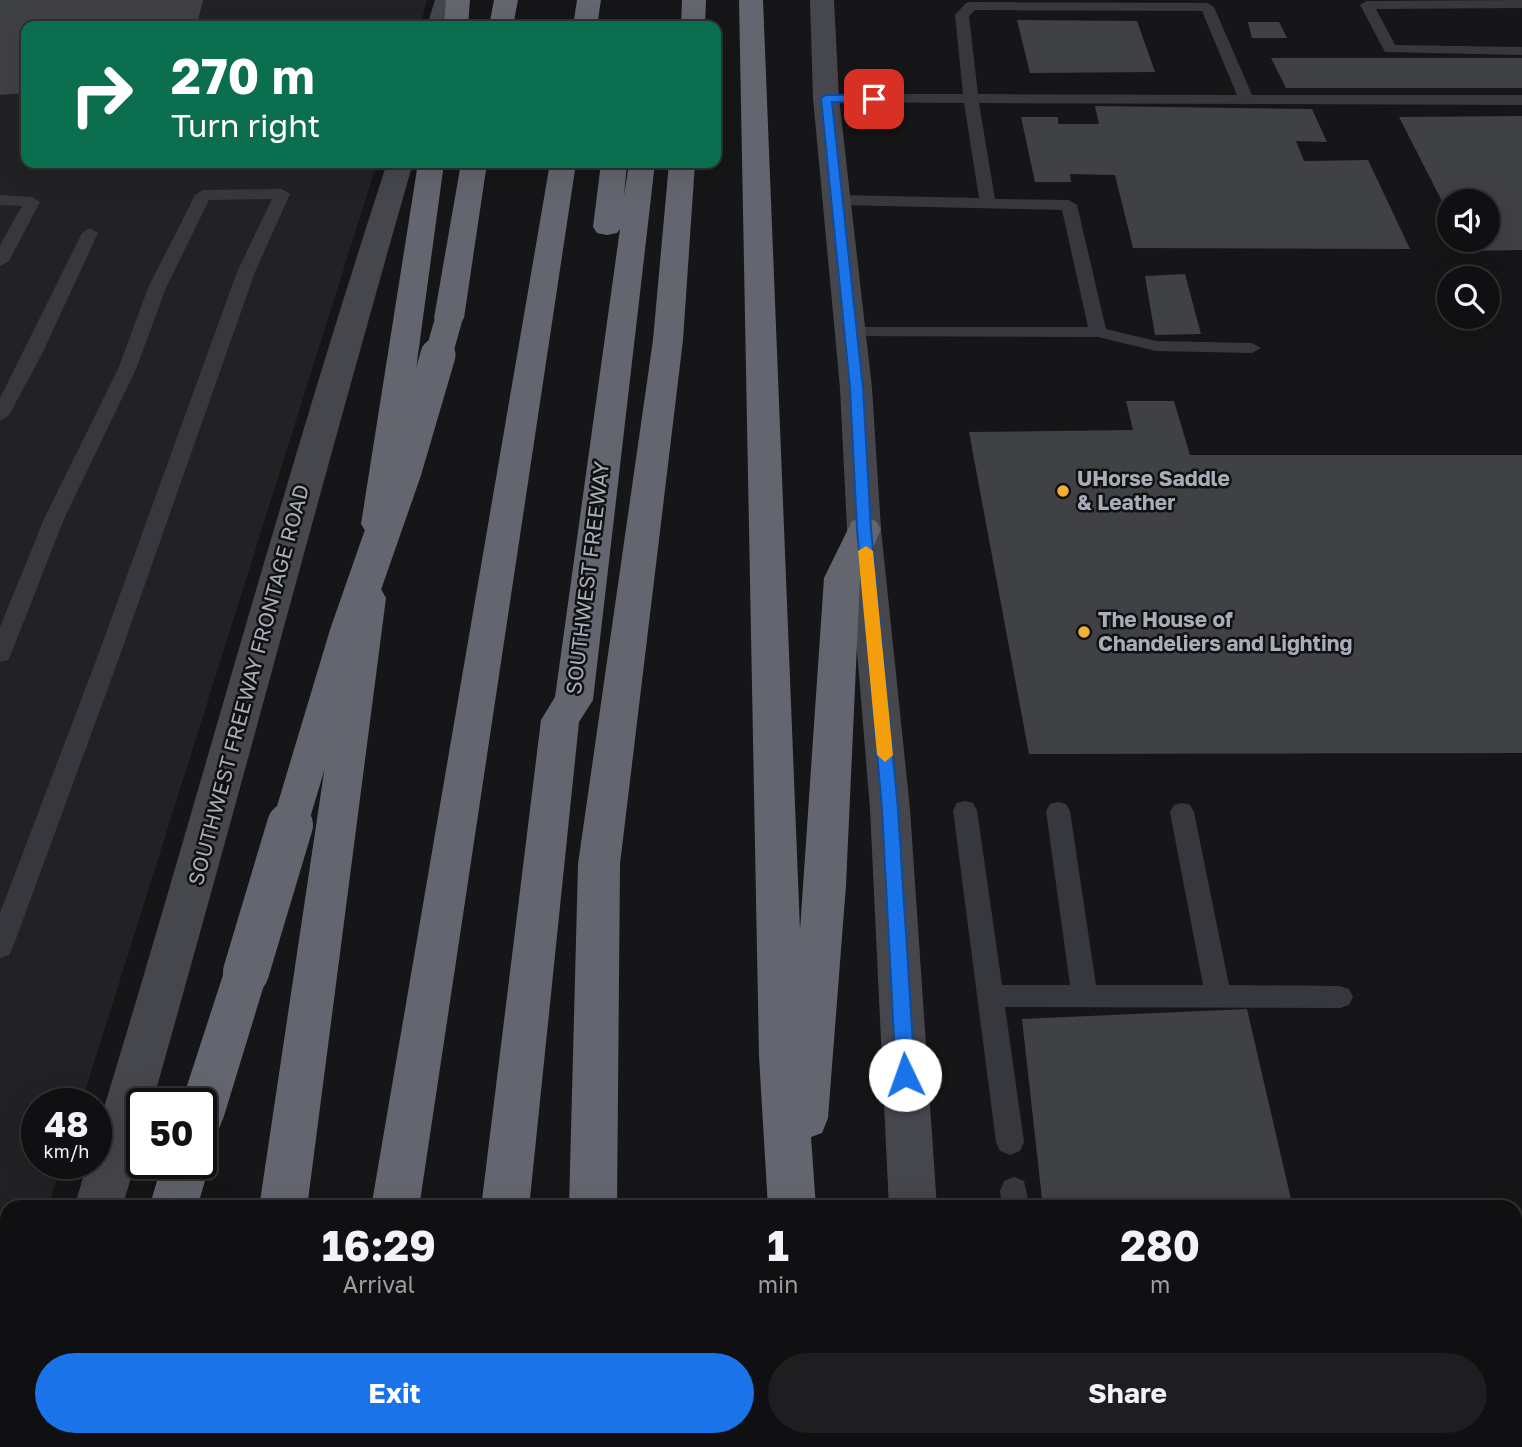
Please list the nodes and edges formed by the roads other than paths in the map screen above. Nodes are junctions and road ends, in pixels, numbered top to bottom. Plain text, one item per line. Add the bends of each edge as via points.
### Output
1 (447, 0) edge
2 (458, 0) edge
3 (506, 0) edge
4 (589, 0) edge
5 (694, 0) edge
6 (751, 0) edge
7 (821, 0) edge
8 (1522, 4) edge
9 (441, 21) edge
10 (456, 21) edge
11 (501, 21) edge
12 (586, 21) edge
13 (692, 21) edge
14 (1522, 51) edge
15 (826, 98) junction
16 (971, 99) junction
17 (1247, 100) junction
18 (1522, 100) edge
19 (398, 168) edge
20 (430, 168) edge
21 (473, 168) edge
22 (562, 168) edge
23 (613, 168) edge
24 (641, 168) edge
25 (682, 168) edge
26 (0, 200) edge
27 (838, 200) junction
28 (988, 204) junction
29 (90, 233) dead end
30 (0, 261) edge
31 (851, 332) junction
32 (1098, 332) junction
33 (1252, 348) dead end
34 (0, 415) edge
35 (864, 529) junction
36 (0, 654) edge
37 (560, 720) junction
38 (965, 810) dead end
39 (1058, 811) dead end
40 (1182, 812) dead end
41 (0, 947) edge
42 (990, 996) junction
43 (1086, 996) junction
44 (1218, 996) junction
45 (1340, 997) dead end
46 (210, 1088) edge
47 (1010, 1142) dead end
48 (182, 1179) edge
49 (100, 1200) edge
50 (175, 1200) edge
51 (284, 1200) edge
52 (396, 1200) edge
53 (506, 1200) edge
54 (593, 1200) edge
55 (791, 1200) edge
56 (799, 1200) edge
57 (913, 1200) edge

1 - 9 main road
2 - 10 highway
3 - 11 highway
4 - 12 highway
5 - 13 highway
6 - 55 highway via 782,1056
7 - 15 main road
8 - 14 lane via 1367,5 1390,49
15 - 16 lane
15 - 27 main road
16 - 17 lane
16 - 17 lane via 962,15 971,6 988,5 1207,7
16 - 28 lane
17 - 18 lane
19 - 49 main road, SOUTHWEST FREEWAY FRONTAGE ROAD via 307,472
20 - 51 highway
21 - 46 highway, bridge via 449,318 404,471 347,634
22 - 52 highway
23 - 37 highway, SOUTHWEST FREEWAY via 547,700
24 - 37 highway, SOUTHWEST FREEWAY via 574,700
25 - 54 highway via 668,340 599,864
26 - 30 lane via 32,202
27 - 28 lane
27 - 31 main road
28 - 32 lane via 1069,205
29 - 34 lane
31 - 32 lane
31 - 35 main road
32 - 33 lane via 1156,346
35 - 56 highway via 842,578 825,885
35 - 57 main road via 890,809
36 - 41 lane via 54,519 127,369 157,288 203,195 282,194 246,272
37 - 53 highway
38 - 42 lane
39 - 43 lane
40 - 44 lane
42 - 43 lane
42 - 47 lane
43 - 44 lane
44 - 45 lane
48 - 50 highway

